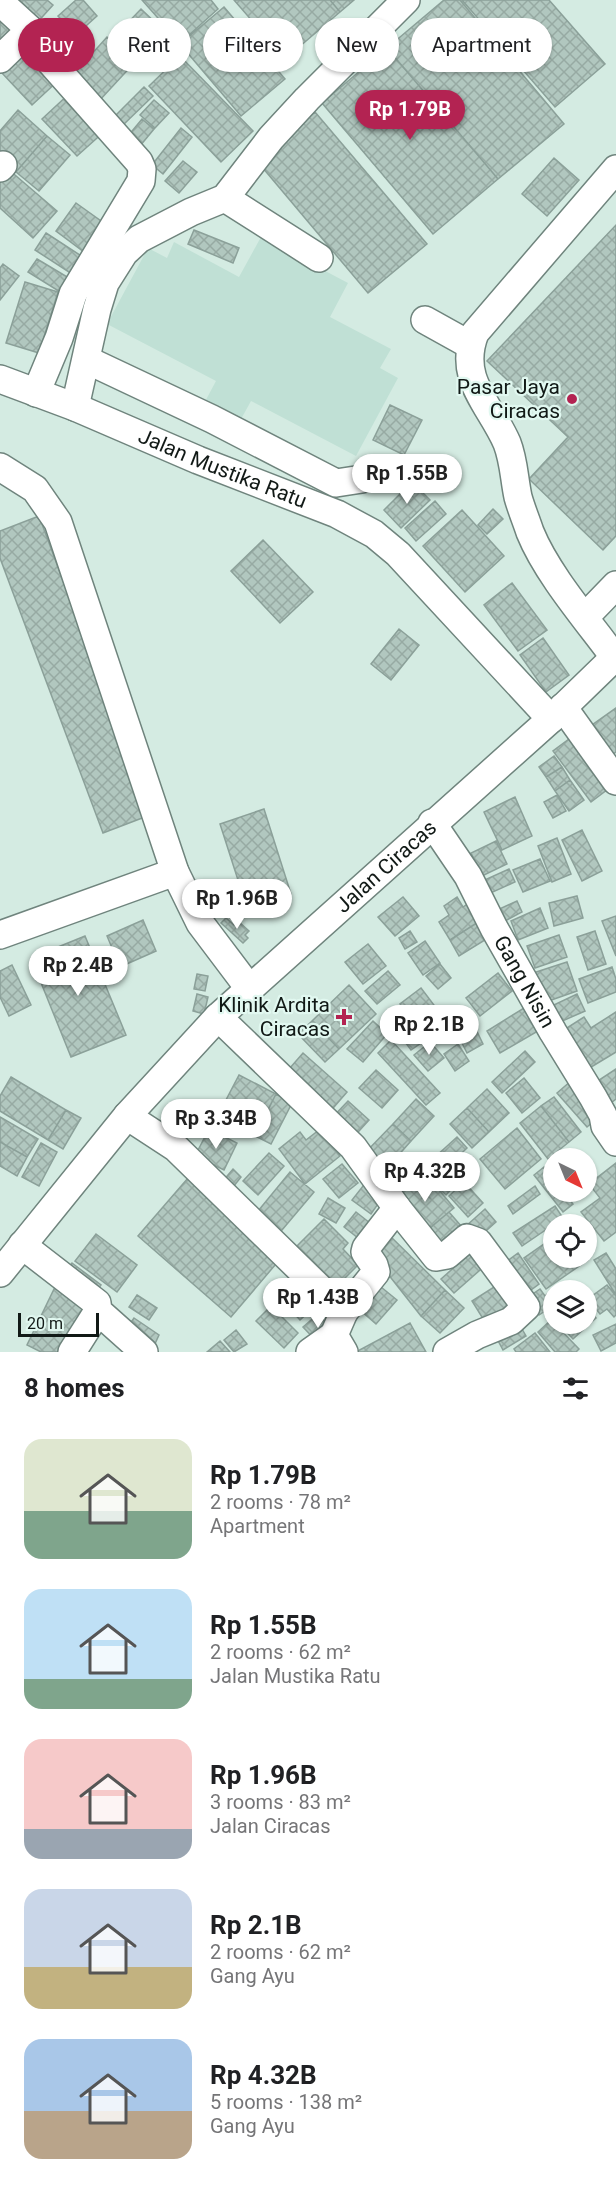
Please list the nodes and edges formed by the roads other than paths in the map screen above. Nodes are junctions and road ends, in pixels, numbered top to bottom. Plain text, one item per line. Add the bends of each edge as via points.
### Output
1 (406, 0) edge
2 (0, 2) edge
3 (18, 19) edge
4 (18, 42) edge
5 (0, 59) edge
6 (59, 72) edge
7 (616, 169) edge
8 (225, 198) junction
9 (319, 258) dead end
10 (425, 320) dead end
11 (470, 345) junction
12 (87, 360) junction
13 (0, 379) edge
14 (36, 393) junction
15 (75, 407) junction
16 (0, 467) edge
17 (362, 479) dead end
18 (616, 585) edge
19 (585, 616) junction
20 (615, 657) edge
21 (557, 713) junction
22 (616, 781) edge
23 (432, 823) junction
24 (175, 872) junction
25 (0, 935) edge
26 (249, 988) junction
27 (218, 1017) junction
28 (127, 1116) junction
29 (616, 1142) edge
30 (397, 1208) junction
31 (22, 1245) junction
32 (0, 1273) edge
33 (98, 1311) junction
34 (341, 1333) edge
35 (72, 1352) edge
36 (144, 1352) edge
37 (310, 1352) edge
38 (447, 1352) edge

1 - 8 street via 278,130
2 - 3 street
4 - 5 street
6 - 14 street via 142,169 141,181 73,294
7 - 11 street via 475,333
8 - 9 street
8 - 12 street via 139,239 124,253 105,283
10 - 11 street
11 - 19 street via 476,391 510,451 518,497 531,532 543,559
12 - 15 street
12 - 17 street via 336,483
13 - 14 street, Jalan Mustika Ratu
14 - 15 street, Jalan Mustika Ratu
15 - 21 street, Jalan Mustika Ratu via 337,514 374,534
16 - 24 street via 34,489 58,522
18 - 19 street
19 - 20 street
20 - 21 street, Jalan Ciracas
21 - 22 street, Jalan Mustika Ratu
21 - 23 street, Jalan Ciracas
23 - 26 street, Jalan Ciracas
23 - 29 street, Gang Nisin via 468,876
24 - 25 street
24 - 26 street via 200,923
26 - 27 street, Jalan Ciracas
27 - 28 street, Jalan Ciracas
27 - 30 street via 352,1147
28 - 31 street, Jalan Ciracas
28 - 34 street via 176,1148
30 - 34 street via 366,1248 376,1272
30 - 38 street via 436,1257 447,1255 467,1238 478,1242 526,1307 511,1321
31 - 32 street, Jalan Ciracas
31 - 33 street via 97,1303
33 - 35 street
33 - 36 street
34 - 37 street

